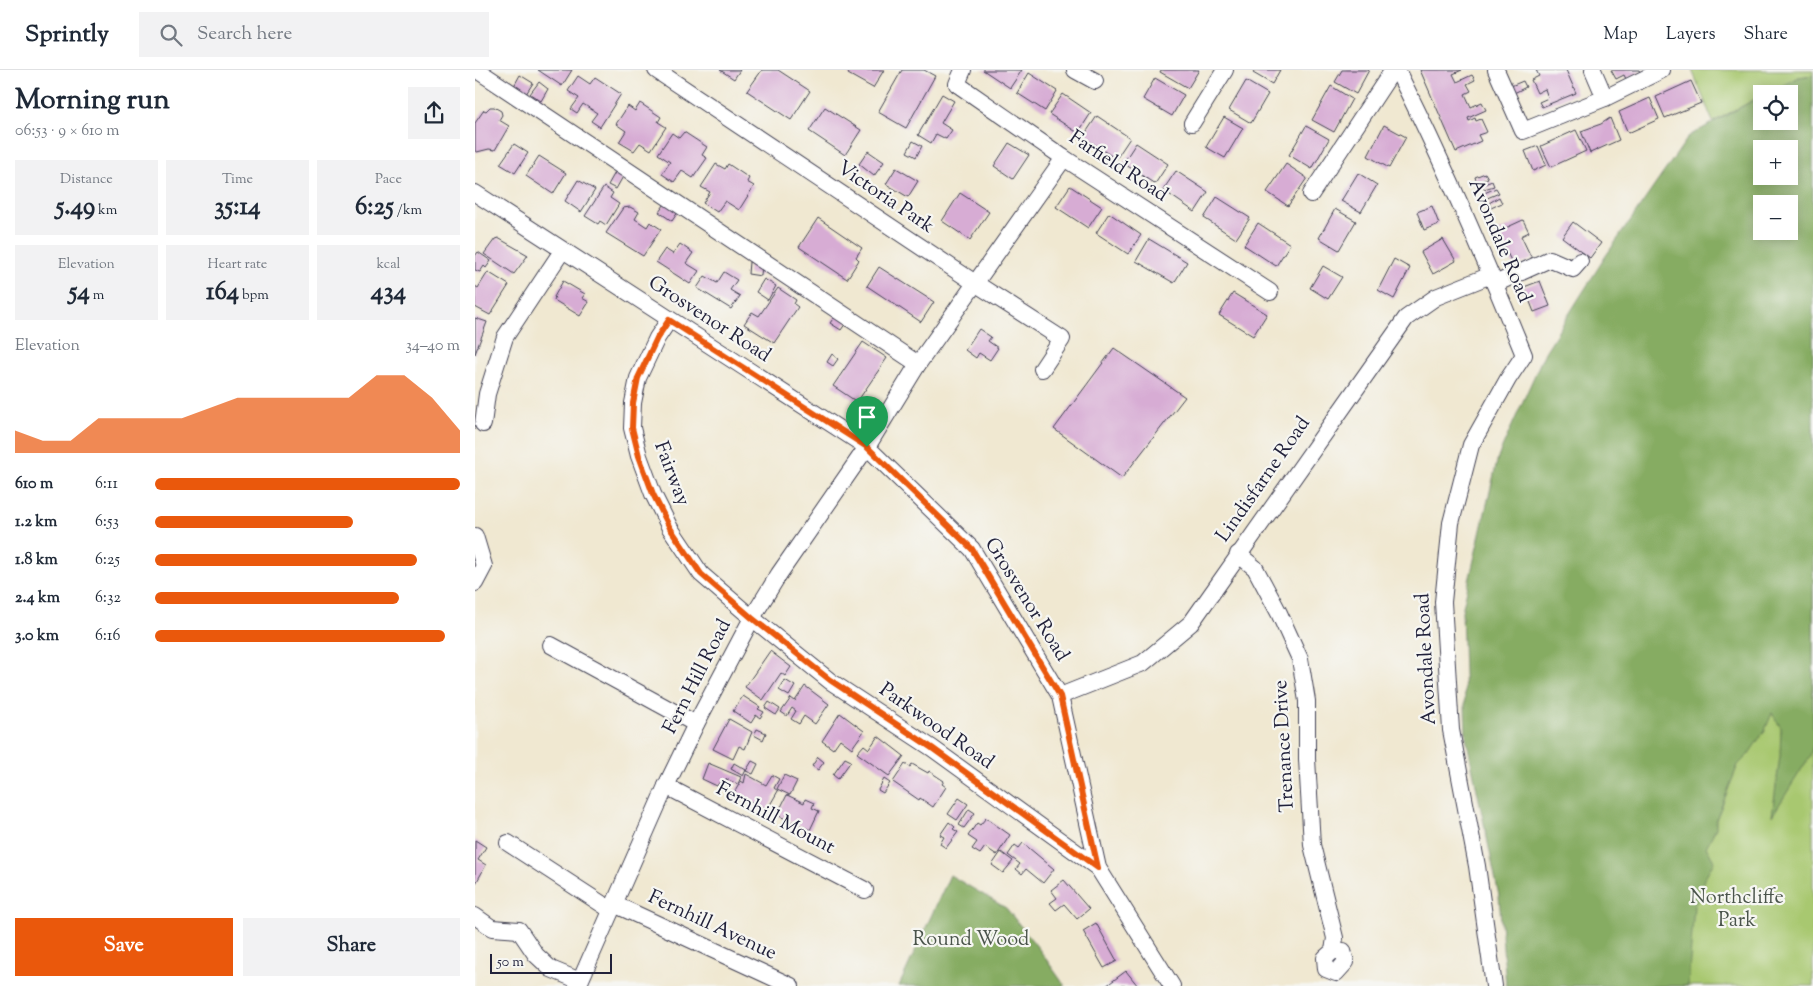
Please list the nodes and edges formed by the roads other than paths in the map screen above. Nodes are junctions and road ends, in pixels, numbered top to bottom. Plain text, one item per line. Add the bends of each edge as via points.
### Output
1 (477, 70) edge
2 (656, 70) edge
3 (963, 70) edge
4 (1075, 70) edge
5 (1225, 70) edge
6 (1393, 70) edge
7 (1397, 70) edge
8 (1496, 70) edge
9 (1593, 70) edge
10 (1662, 70) edge
11 (1095, 81) dead end
12 (1605, 98) junction
13 (1192, 123) dead end
14 (1064, 158) junction
15 (475, 194) edge
16 (1311, 194) dead end
17 (562, 251) junction
18 (1581, 261) dead end
19 (1493, 279) junction
20 (975, 283) junction
21 (1270, 292) dead end
22 (669, 320) junction
23 (919, 364) junction
24 (1042, 369) dead end
25 (483, 424) dead end
26 (867, 447) junction
27 (475, 536) edge
28 (1238, 554) junction
29 (475, 583) edge
30 (752, 618) junction
31 (551, 645) dead end
32 (1060, 696) junction
33 (696, 724) junction
34 (666, 786) junction
35 (508, 843) dead end
36 (1098, 868) junction
37 (865, 890) dead end
38 (613, 907) junction
39 (475, 916) edge
40 (1333, 951) dead end
41 (579, 984) edge
42 (791, 986) edge
43 (1172, 986) edge
44 (1494, 986) edge

1 - 23 street
2 - 20 street, Victoria Park
3 - 14 street, Farfield Road via 957,84
4 - 11 street
5 - 13 street
6 - 16 street
7 - 19 street, Avondale Road
8 - 12 street via 1523,131
9 - 12 street
10 - 12 street
14 - 20 street, Fern Hill Road
14 - 21 street, Farfield Road
15 - 17 street, Grosvenor Road
17 - 22 street, Grosvenor Road
17 - 25 street via 505,337 487,394
18 - 19 street, Lindisfarne Road via 1573,269 1550,259
19 - 28 street, Lindisfarne Road via 1436,297 1406,318
19 - 44 street, Avondale Road via 1524,355 1471,446 1451,523 1443,602 1451,730 1477,866
20 - 23 street, Fern Hill Road
20 - 24 street, Victoria Park via 1062,339
22 - 26 street, Grosvenor Road
22 - 30 street, Fairway via 638,378 632,428 639,456 670,528 701,574
23 - 26 street, Fern Hill Road
26 - 30 street, Fern Hill Road
26 - 32 street, Grosvenor Road via 972,549
27 - 29 street via 484,566
28 - 32 street, Lindisfarne Road via 1191,623 1143,663
28 - 40 street, Trenance Drive via 1255,568 1300,659 1307,700 1312,846 1335,938
30 - 33 street, Fern Hill Road
30 - 36 street, Parkwood Road via 830,680 932,748
31 - 33 street
32 - 36 street, Grosvenor Road
33 - 34 street, Fern Hill Road
34 - 37 street, Fernhill Mount
34 - 38 street, Fern Hill Road
35 - 38 street, Fernhill Avenue
36 - 43 street, Grosvenor Road
38 - 41 street, Fern Hill Road
38 - 42 street, Fernhill Avenue
39 - 41 street via 493,928 519,930 536,955

